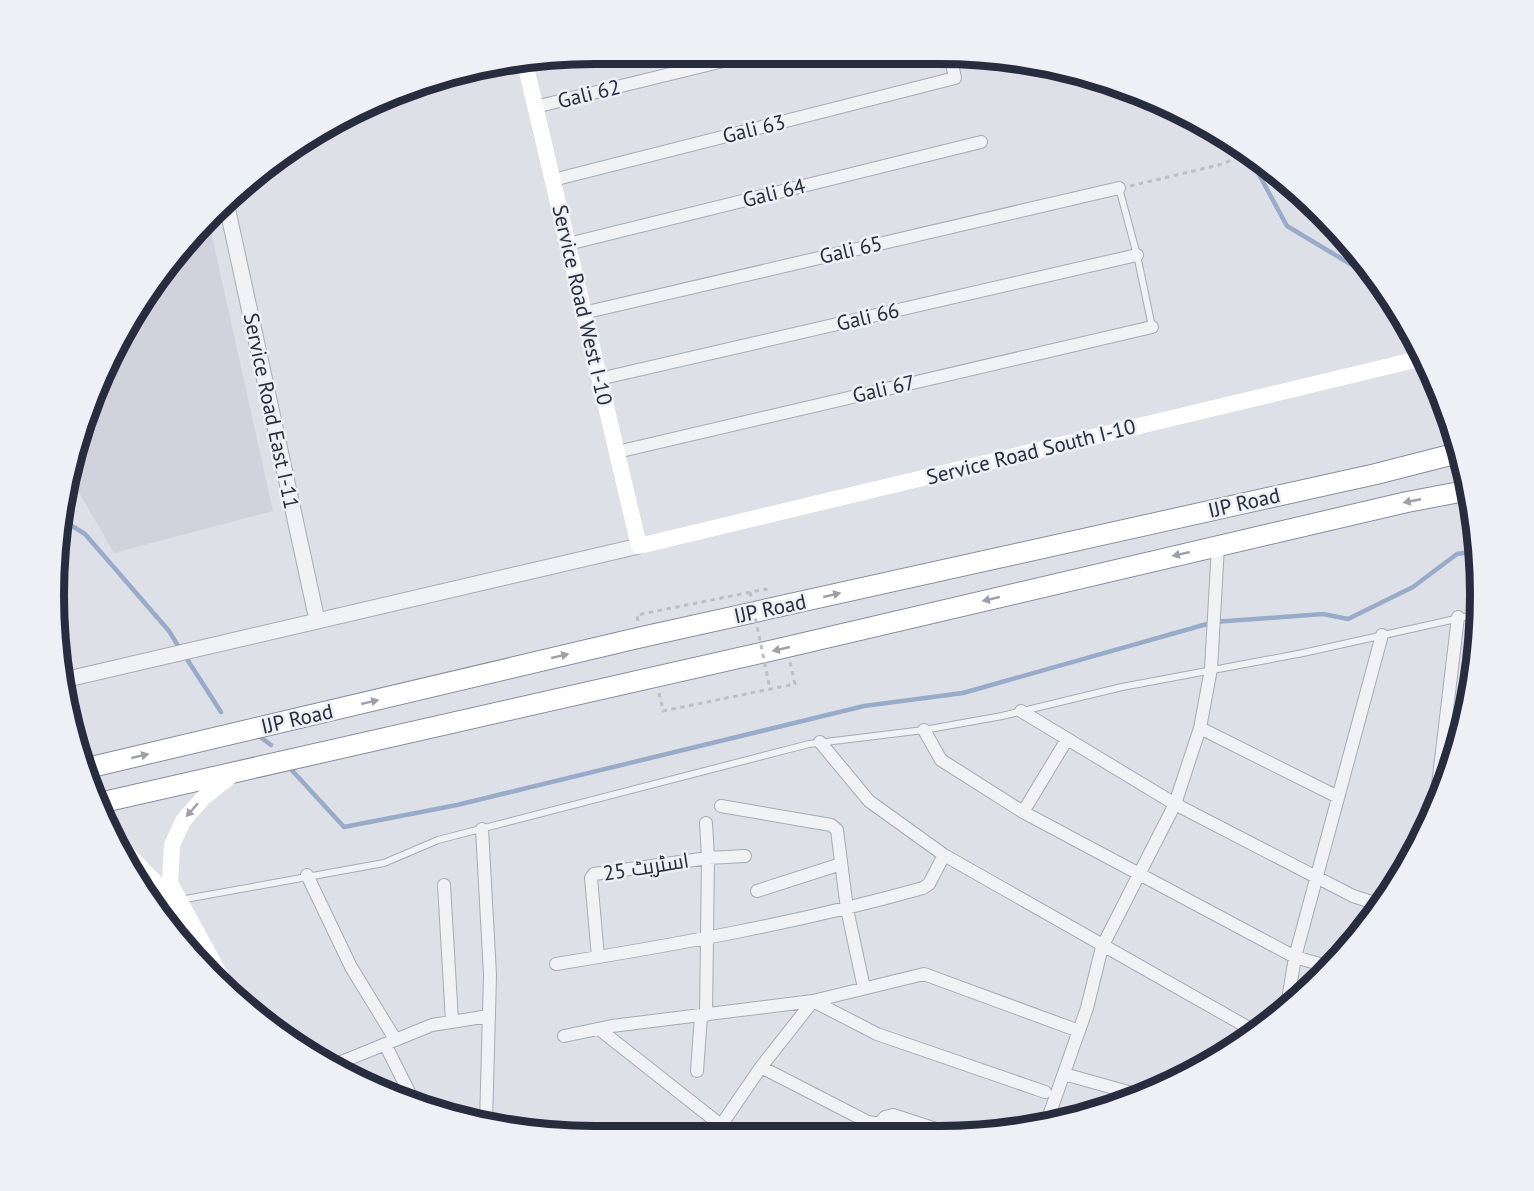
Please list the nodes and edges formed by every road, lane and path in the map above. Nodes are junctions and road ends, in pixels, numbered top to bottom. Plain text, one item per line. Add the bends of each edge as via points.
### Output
1 (711, 64) edge
2 (952, 65) edge
3 (526, 69) edge
4 (535, 107) junction
5 (981, 142) dead end
6 (1238, 157) edge
7 (553, 180) junction
8 (1119, 188) junction
9 (228, 212) edge
10 (568, 244) junction
11 (1137, 255) junction
12 (583, 313) junction
13 (1152, 327) joint
14 (1414, 360) edge
15 (599, 380) junction
16 (617, 452) junction
17 (1450, 455) edge
18 (1459, 492) edge
19 (639, 546) junction
20 (1218, 546) junction
21 (766, 589) dead end
22 (750, 592) junction
23 (637, 615) dead end
24 (1469, 615) edge
25 (1458, 617) junction
26 (317, 620) junction
27 (1382, 635) junction
28 (787, 647) junction
29 (1211, 669) junction
30 (71, 678) edge
31 (770, 689) junction
32 (663, 711) dead end
33 (1021, 711) junction
34 (1200, 728) junction
35 (924, 730) junction
36 (1066, 741) junction
37 (820, 742) junction
38 (94, 767) edge
39 (1440, 769) edge
40 (236, 771) junction
41 (1338, 797) junction
42 (106, 800) edge
43 (1175, 804) junction
44 (721, 806) dead end
45 (1023, 812) junction
46 (706, 823) dead end
47 (482, 829) junction
48 (945, 855) junction
49 (745, 856) dead end
50 (708, 858) junction
51 (841, 864) junction
52 (138, 865) edge
53 (1138, 873) junction
54 (307, 875) junction
55 (1316, 877) junction
56 (444, 885) dead end
57 (757, 891) dead end
58 (179, 900) junction
59 (1372, 902) edge
60 (847, 909) junction
61 (180, 927) edge
62 (706, 936) junction
63 (1102, 947) junction
64 (598, 957) junction
65 (1295, 957) junction
66 (556, 964) dead end
67 (1320, 964) edge
68 (215, 966) edge
69 (864, 988) junction
70 (1289, 995) edge
71 (813, 1001) junction
72 (703, 1015) junction
73 (489, 1016) junction
74 (452, 1021) junction
75 (1248, 1027) edge
76 (599, 1029) junction
77 (1079, 1031) junction
78 (564, 1036) dead end
79 (390, 1041) junction
80 (342, 1062) edge
81 (762, 1067) junction
82 (697, 1071) dead end
83 (1064, 1074) junction
84 (1045, 1092) dead end
85 (1127, 1092) edge
86 (411, 1093) edge
87 (1050, 1114) edge
88 (486, 1115) edge
89 (717, 1126) edge
90 (723, 1126) edge
91 (927, 1126) edge

1 - 4 street, Gali 62
2 - 7 street, Gali 63 via 955,78
3 - 4 main road, Service Road West I-10
4 - 7 main road, Service Road West I-10
5 - 10 street, Gali 64
6 - 8 path via 1223,164
7 - 10 main road, Service Road West I-10
8 - 11 lane
8 - 12 street, Gali 65
9 - 26 street, Service Road East I-11
10 - 12 main road, Service Road West I-10
11 - 13 lane
11 - 15 street, Gali 66
12 - 15 main road, Service Road West I-10
13 - 16 street, Gali 67
14 - 19 main road, Service Road South I-10
15 - 16 main road, Service Road West I-10
16 - 19 main road, Service Road West I-10
38 -> 17 highway, IJP Road via 642,637
18 -> 20 highway, IJP Road
19 - 26 street
20 -> 28 highway, IJP Road
20 - 29 street
21 - 22 path
22 - 23 path
22 - 31 path, bridge
24 - 25 lane
25 - 27 lane
25 - 39 street
26 - 30 street
27 - 29 lane
27 - 41 street
28 - 31 path via 795,684
28 -> 40 highway, IJP Road
29 - 33 lane
29 - 34 street
31 - 32 path
33 - 35 lane
33 - 36 street
34 - 41 street
34 - 43 street
35 - 37 lane
35 - 45 street via 941,760
36 - 43 street
36 - 45 street
37 - 47 lane
37 - 48 street via 869,801
40 - 42 highway, IJP Road
40 -> 58 main road via 203,798 183,821 172,845 170,883
41 - 55 street
43 - 53 street
43 - 55 street
44 - 51 street via 831,825 837,830
45 - 53 street
46 - 50 street
47 - 54 lane via 438,840 384,863
47 - 73 street
48 - 60 street via 923,888
48 - 63 street
49 - 50 street, اسٹریٹ 25
50 - 62 street
50 - 64 street, اسٹریٹ 25 via 594,874 591,878
51 - 57 street
51 - 60 street
52 - 61 main road via 161,888
53 - 63 street
53 - 65 street
54 - 58 lane
54 - 79 street
55 - 59 street
55 - 65 street
56 - 74 street
58 - 68 main road
60 - 62 street
60 - 69 street
62 - 64 street
62 - 72 street
63 - 75 street
63 - 77 street
64 - 66 street
65 - 67 street
65 - 70 street
69 - 71 street
69 - 77 street via 924,974
71 - 72 street
71 - 81 street
71 - 84 street via 877,1034
72 - 76 street
72 - 82 street
73 - 74 street
73 - 88 street
74 - 79 street
76 - 78 street
76 - 89 street
77 - 83 street
79 - 80 street
79 - 86 street
81 - 90 street
81 - 91 street via 868,1122 879,1124 893,1115
83 - 85 street
83 - 87 street

